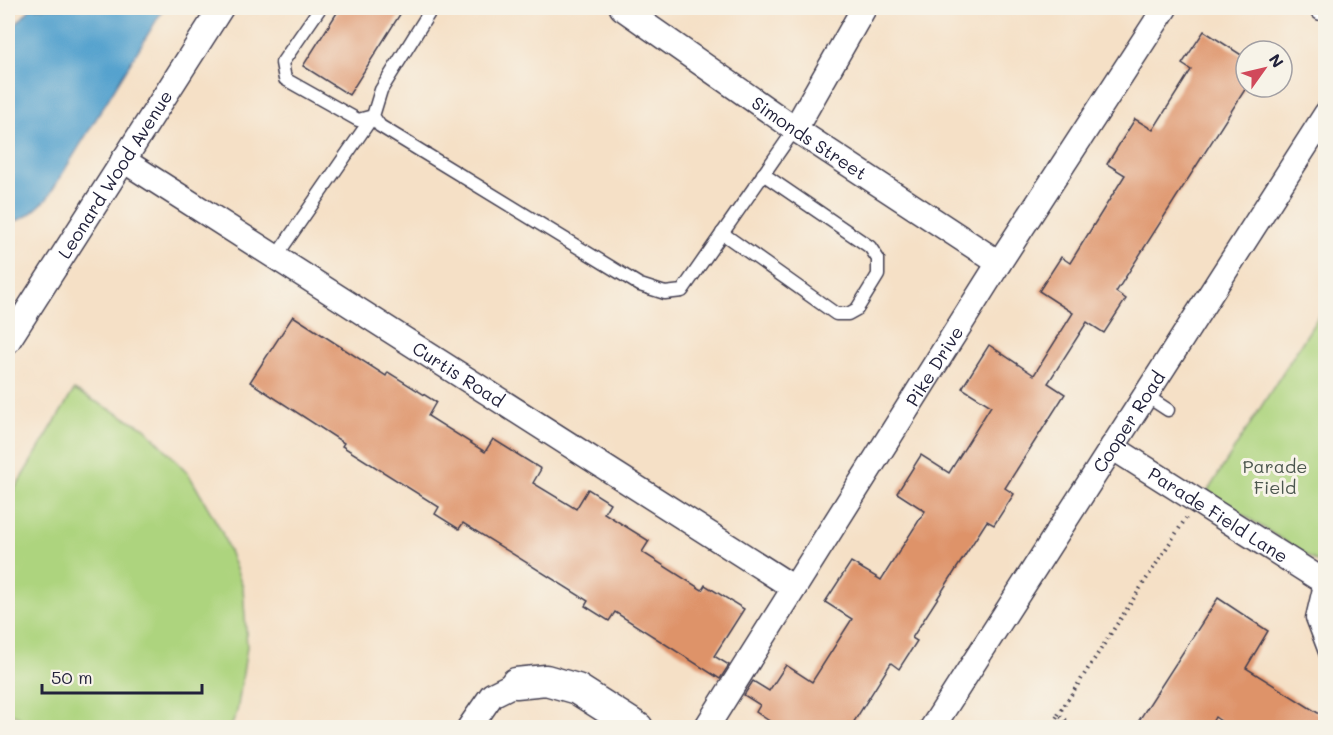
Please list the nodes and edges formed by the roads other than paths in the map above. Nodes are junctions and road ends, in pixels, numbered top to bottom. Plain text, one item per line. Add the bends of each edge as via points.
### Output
1 (221, 8) edge
2 (320, 8) edge
3 (432, 8) edge
4 (622, 8) edge
5 (864, 8) edge
6 (1165, 8) edge
7 (1326, 114) edge
8 (373, 116) junction
9 (795, 129) junction
10 (123, 160) junction
11 (764, 174) junction
12 (722, 233) junction
13 (276, 258) junction
14 (999, 263) junction
15 (8, 341) edge
16 (1145, 395) junction
17 (1168, 410) dead end
18 (1112, 447) junction
19 (1323, 582) edge
20 (794, 588) junction
21 (1326, 655) edge
22 (516, 683) joint
23 (470, 728) edge
24 (638, 728) edge
25 (706, 728) edge
26 (932, 728) edge

1 - 10 street, Leonard Wood Avenue
2 - 8 lane via 282,63 285,79 358,120
3 - 8 lane via 381,90
4 - 9 street, Simonds Street
5 - 9 street
6 - 14 street, Pike Drive
7 - 16 street, Cooper Road
8 - 12 lane via 380,126 640,285 665,294 682,291
8 - 13 lane
9 - 11 lane
9 - 14 street, Simonds Street
10 - 13 street, Curtis Road
10 - 15 street, Leonard Wood Avenue
11 - 12 lane
11 - 12 lane via 870,247 878,260 878,275 857,309 836,314
13 - 20 street, Curtis Road
14 - 20 street, Pike Drive
16 - 17 lane
16 - 18 street, Cooper Road
18 - 19 street, Parade Field Lane
18 - 26 street, Cooper Road
19 - 21 lane via 1312,618
20 - 25 street, Pike Drive
22 - 23 street via 492,695
22 - 24 street via 546,680 577,689

